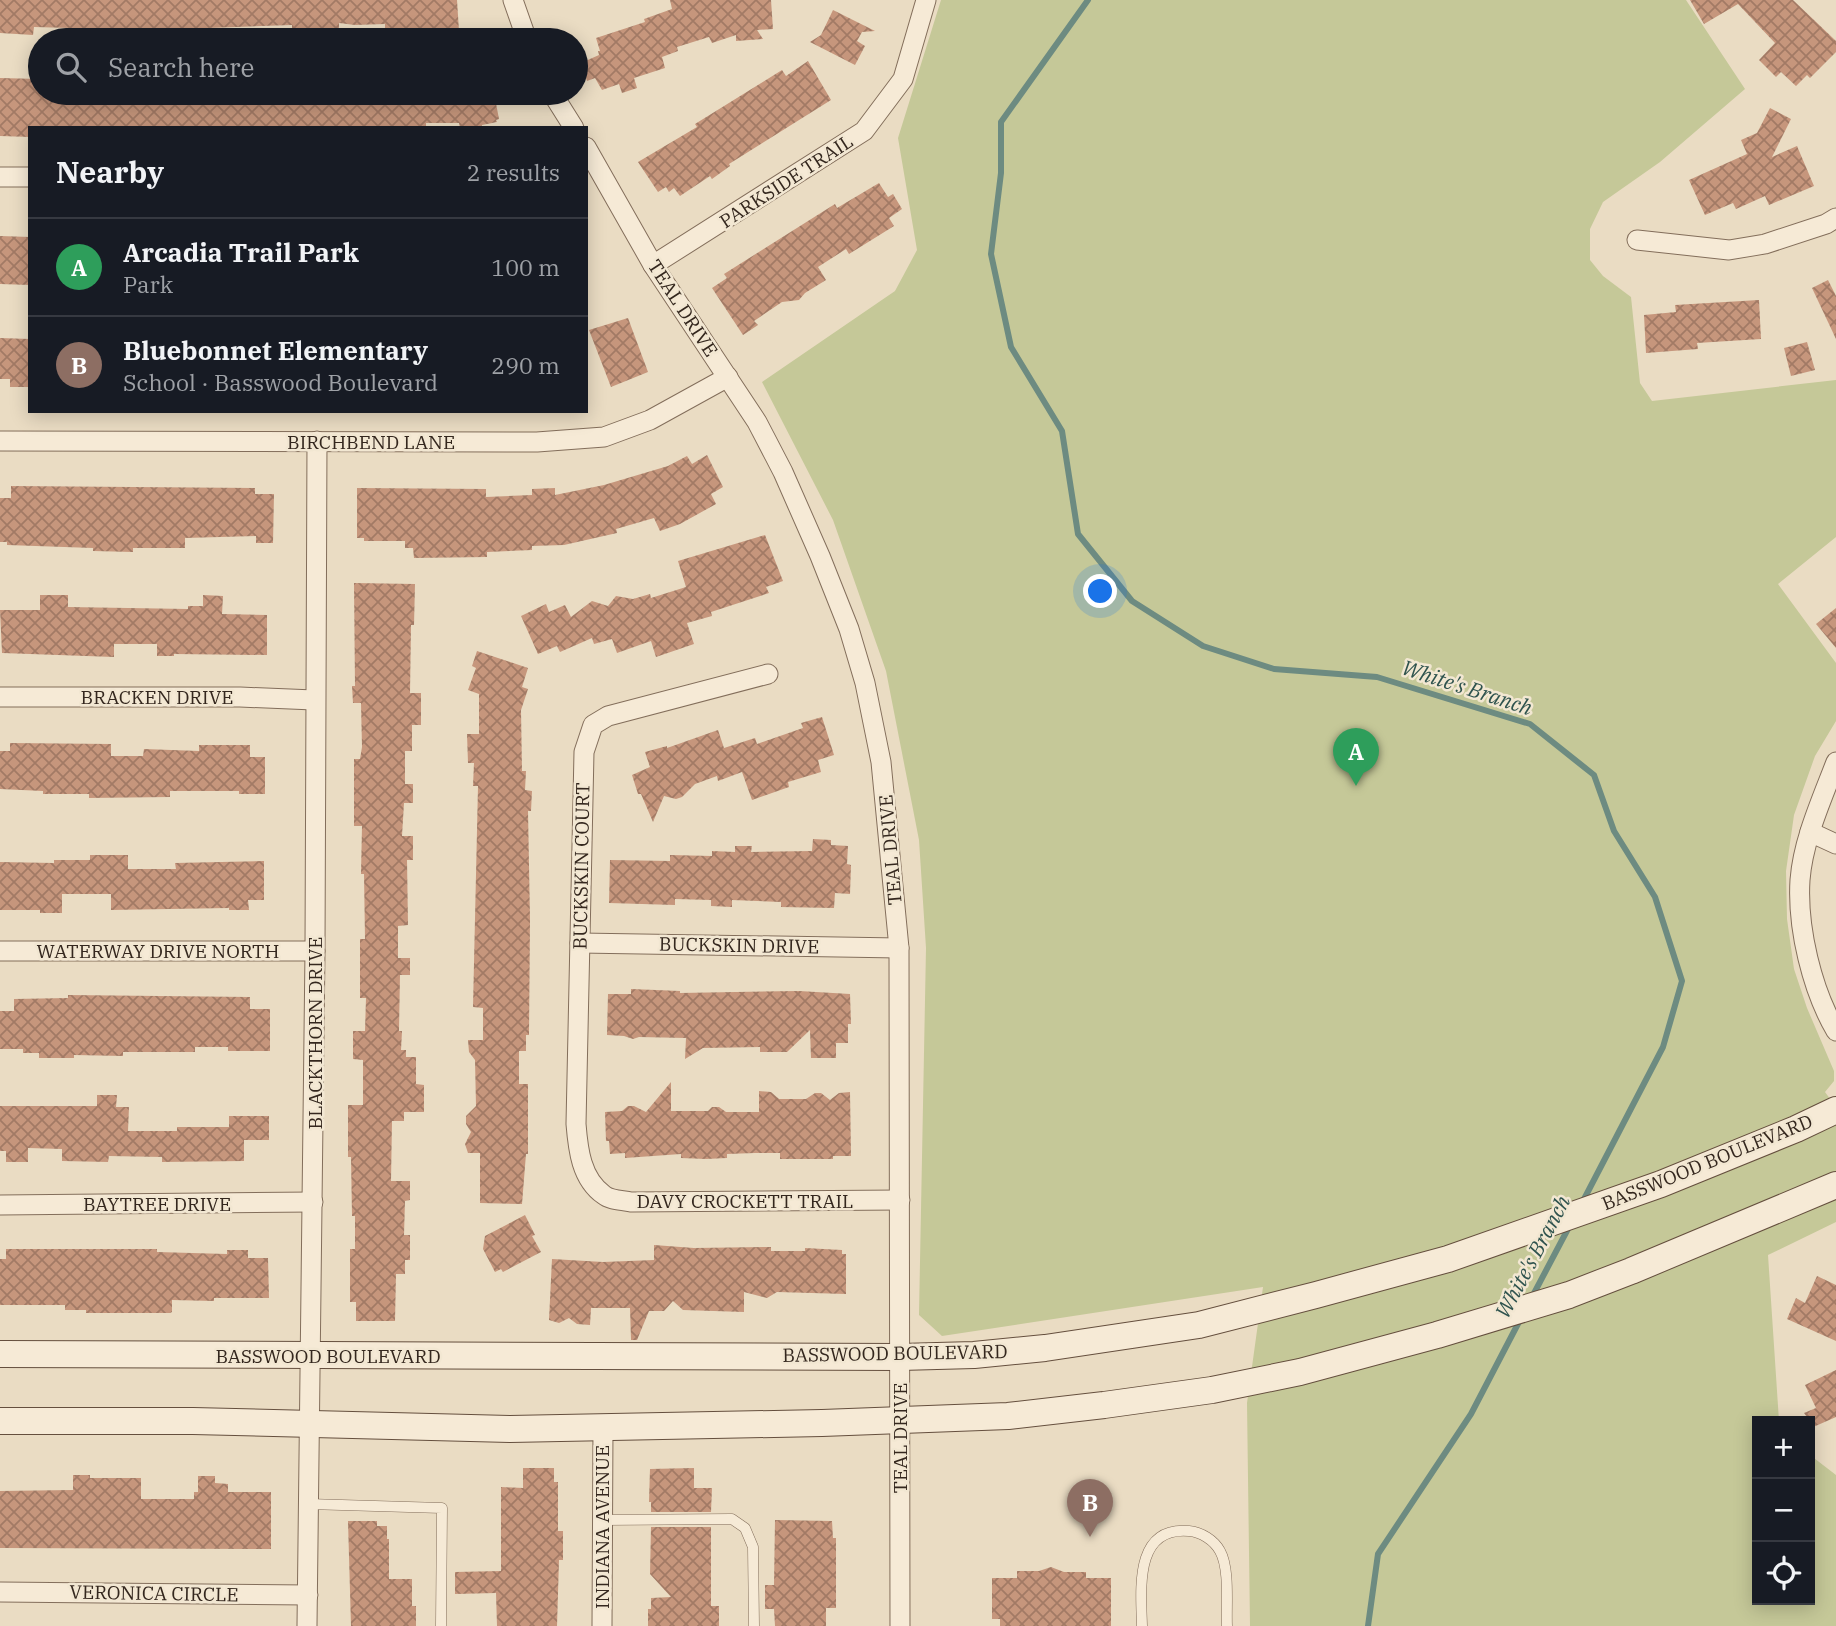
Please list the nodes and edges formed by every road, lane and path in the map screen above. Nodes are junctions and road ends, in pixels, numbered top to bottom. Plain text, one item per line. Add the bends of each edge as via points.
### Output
1 (513, 0) edge
2 (926, 0) edge
3 (523, 28) edge
4 (560, 105) edge
5 (573, 126) edge
6 (588, 151) edge
7 (0, 177) edge
8 (28, 177) edge
9 (1836, 218) edge
10 (1637, 240) dead end
11 (653, 265) junction
12 (728, 377) junction
13 (0, 441) edge
14 (317, 441) junction
15 (768, 674) dead end
16 (0, 697) edge
17 (314, 700) junction
18 (1836, 762) edge
19 (1810, 832) junction
20 (1836, 844) edge
21 (580, 943) junction
22 (898, 948) junction
23 (0, 951) edge
24 (315, 951) junction
25 (1836, 1031) edge
26 (1836, 1110) edge
27 (1836, 1185) edge
28 (594, 1186) joint
29 (900, 1200) junction
30 (313, 1202) junction
31 (0, 1205) edge
32 (0, 1354) edge
33 (309, 1356) junction
34 (900, 1357) junction
35 (901, 1420) junction
36 (0, 1421) edge
37 (309, 1424) junction
38 (603, 1427) junction
39 (308, 1504) junction
40 (602, 1520) junction
41 (0, 1592) edge
42 (307, 1595) junction
43 (307, 1626) edge
44 (442, 1626) edge
45 (602, 1626) edge
46 (754, 1626) edge
47 (900, 1626) edge
48 (1142, 1626) edge
49 (1227, 1626) edge

1 - 3 street
2 - 11 street, PARKSIDE TRAIL via 903,79 864,131
4 - 5 street
6 - 11 street, TEAL DRIVE
7 - 8 street
9 - 10 street via 1765,244 1729,250
11 - 12 street, TEAL DRIVE
12 - 14 street, BIRCHBEND LANE via 650,419 604,437 537,442
12 - 22 street, TEAL DRIVE via 783,472 849,629 881,762
13 - 14 street, BIRCHBEND LANE
14 - 17 street, BLACKTHORN DRIVE
15 - 21 street, BUCKSKIN COURT via 608,716 593,724 584,752
16 - 17 street, BRACKEN DRIVE
17 - 24 street, BLACKTHORN DRIVE
18 - 19 street
19 - 20 street
19 - 25 street via 1800,880 1802,929 1811,971
21 - 22 street, BUCKSKIN DRIVE
21 - 28 street, BUCKSKIN COURT via 576,1124 579,1159
22 - 29 street, TEAL DRIVE
23 - 24 street, WATERWAY DRIVE NORTH
24 - 30 street, BLACKTHORN DRIVE
26 - 34 main road, BASSWOOD BOULEVARD via 1661,1184 1448,1259 1316,1295 1199,1325 1045,1348
27 - 35 main road via 1569,1295 1300,1372 1104,1405 1008,1416
28 - 29 street, DAVY CROCKETT TRAIL via 606,1197 631,1202
29 - 34 street, TEAL DRIVE
30 - 31 street, BAYTREE DRIVE
30 - 33 street, BLACKTHORN DRIVE
32 - 33 main road, BASSWOOD BOULEVARD
33 - 34 main road, BASSWOOD BOULEVARD
33 - 37 street, BLACKTHORN DRIVE
34 - 35 street, TEAL DRIVE
35 - 38 main road
35 - 47 street, TEAL DRIVE
36 - 37 main road
37 - 38 main road
37 - 39 street, BLACKTHORN DRIVE
38 - 40 street, INDIANA AVENUE
39 - 42 street, BLACKTHORN DRIVE
39 - 44 lane via 442,1508
40 - 45 street, INDIANA AVENUE
40 - 46 lane via 732,1519 745,1528 753,1547
41 - 42 street, VERONICA CIRCLE
42 - 43 street, BLACKTHORN DRIVE
48 - 49 lane via 1145,1555 1158,1538 1178,1530 1196,1532 1220,1551 1225,1564

